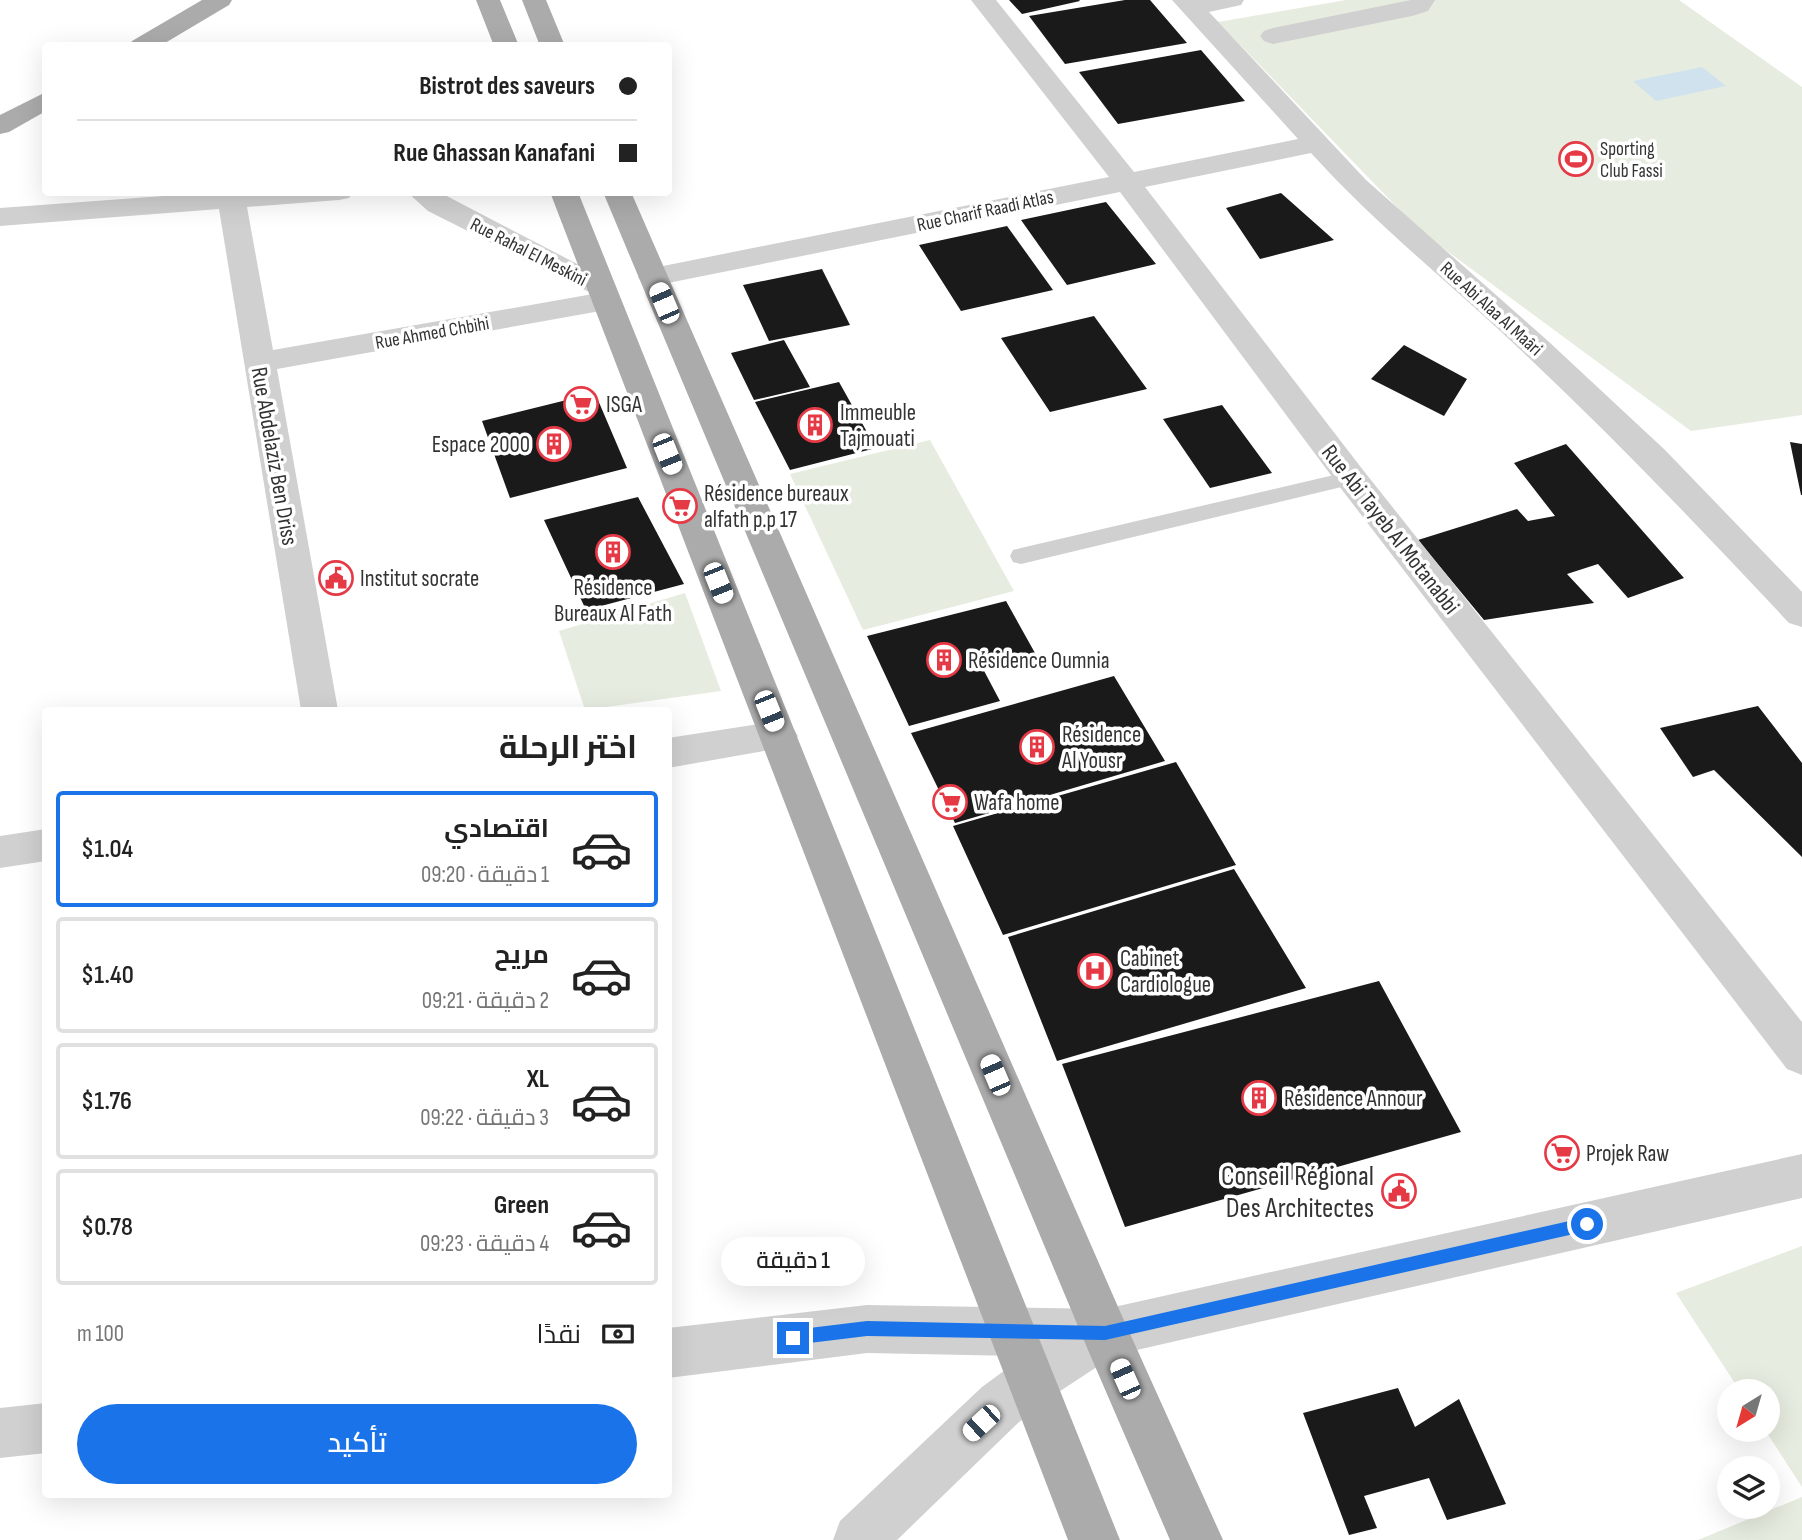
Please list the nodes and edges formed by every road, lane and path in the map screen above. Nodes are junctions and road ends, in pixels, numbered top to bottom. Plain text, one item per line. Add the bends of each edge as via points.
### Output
1 (220, 0) edge
2 (488, 0) edge
3 (534, 0) edge
4 (983, 0) edge
5 (1232, 0) edge
6 (1423, 0) edge
7 (1187, 4) edge
8 (1273, 36) dead end
9 (148, 42) edge
10 (505, 42) edge
11 (552, 42) edge
12 (42, 102) edge
13 (0, 127) edge
14 (1316, 144) junction
15 (1126, 181) junction
16 (291, 196) edge
17 (426, 196) edge
18 (566, 196) edge
19 (619, 196) edge
20 (232, 201) junction
21 (0, 217) edge
22 (653, 277) junction
23 (603, 294) junction
24 (258, 363) junction
25 (1351, 478) junction
26 (1021, 555) dead end
27 (1802, 614) edge
28 (319, 707) edge
29 (779, 736) junction
30 (672, 752) edge
31 (42, 846) edge
32 (0, 852) edge
33 (1802, 1055) edge
34 (1802, 1176) edge
35 (1010, 1329) junction
36 (1105, 1333) junction
37 (672, 1353) edge
38 (1030, 1381) junction
39 (42, 1428) edge
40 (0, 1433) edge
41 (859, 1540) edge
42 (1094, 1540) edge
43 (1197, 1540) edge

1 - 9 main road
2 - 10 main road
3 - 11 main road
4 - 15 street, Rue Abi Tayeb Al Motanabbi
5 - 7 street
6 - 8 street via 1412,9
7 - 14 street, Rue Abi Alaa Al Maâri
12 - 13 main road
14 - 15 street, Rue Charif Raadi Atlas
14 - 27 street, Rue Abi Alaa Al Maâri via 1653,458
15 - 22 street, Rue Charif Raadi Atlas
15 - 25 street, Rue Abi Tayeb Al Motanabbi
16 - 20 street
17 - 23 street, Rue Rahal El Meskini
18 - 23 main road
19 - 22 main road
20 - 21 street
20 - 24 street, Rue Abdelaziz Ben Driss
22 - 36 main road
23 - 24 street, Rue Ahmed Chbihi
23 - 29 main road
24 - 28 street, Rue Abdelaziz Ben Driss
25 - 26 lane
25 - 33 street, Rue Abi Tayeb Al Motanabbi
29 - 30 street
29 - 35 main road
31 - 32 street
34 - 36 street
35 - 36 street
35 - 37 street via 867,1329
35 - 38 main road
36 - 38 street
36 - 43 main road
38 - 41 street
38 - 42 main road
39 - 40 street

